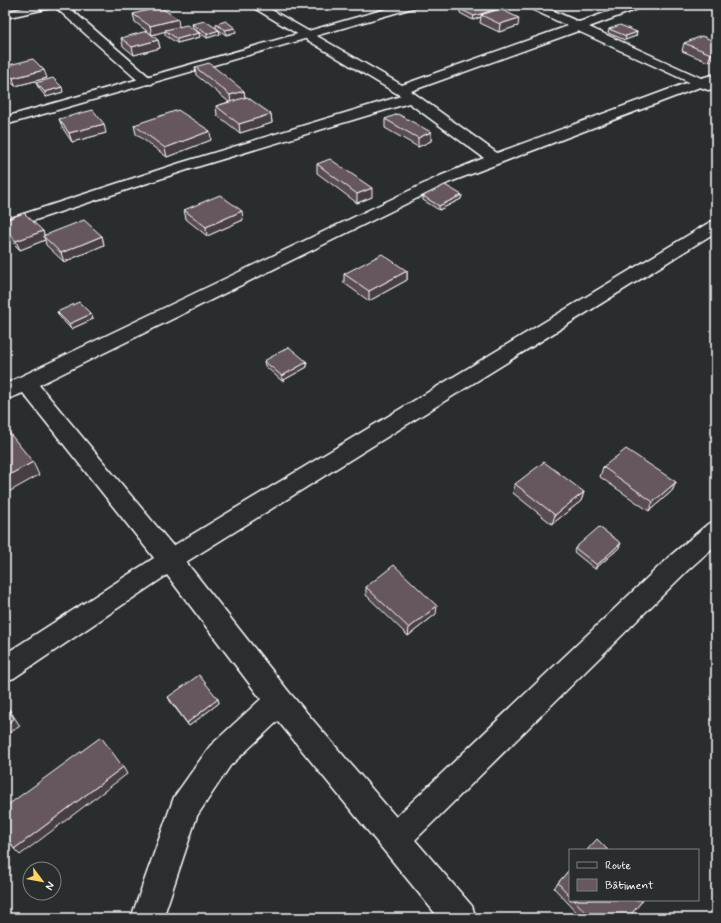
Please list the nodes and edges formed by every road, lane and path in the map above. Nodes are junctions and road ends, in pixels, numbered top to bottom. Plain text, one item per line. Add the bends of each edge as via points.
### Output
1 (51, 5) edge
2 (59, 5) edge
3 (255, 5) edge
4 (412, 5) edge
5 (531, 5) edge
6 (639, 5) edge
7 (5, 15) edge
8 (580, 26) junction
9 (306, 35) junction
10 (708, 80) edge
11 (147, 81) junction
12 (716, 89) edge
13 (406, 94) junction
14 (5, 121) edge
15 (495, 159) junction
16 (5, 225) edge
17 (716, 226) edge
18 (16, 388) edge
19 (716, 531) edge
20 (170, 560) junction
21 (5, 669) edge
22 (279, 701) junction
23 (394, 840) junction
24 (147, 918) edge
25 (460, 918) edge

1 - 7 street
2 - 11 street
3 - 9 street
4 - 9 street
5 - 8 street
6 - 8 street
8 - 10 street
8 - 13 street
9 - 11 street
9 - 13 street
10 - 12 street
10 - 15 street
11 - 14 street
13 - 15 street
13 - 16 street
15 - 18 street via 445,179
17 - 20 street
18 - 20 street
19 - 23 street
20 - 21 street
20 - 22 street
22 - 23 street
22 - 24 street via 220,756 185,808
23 - 25 street

